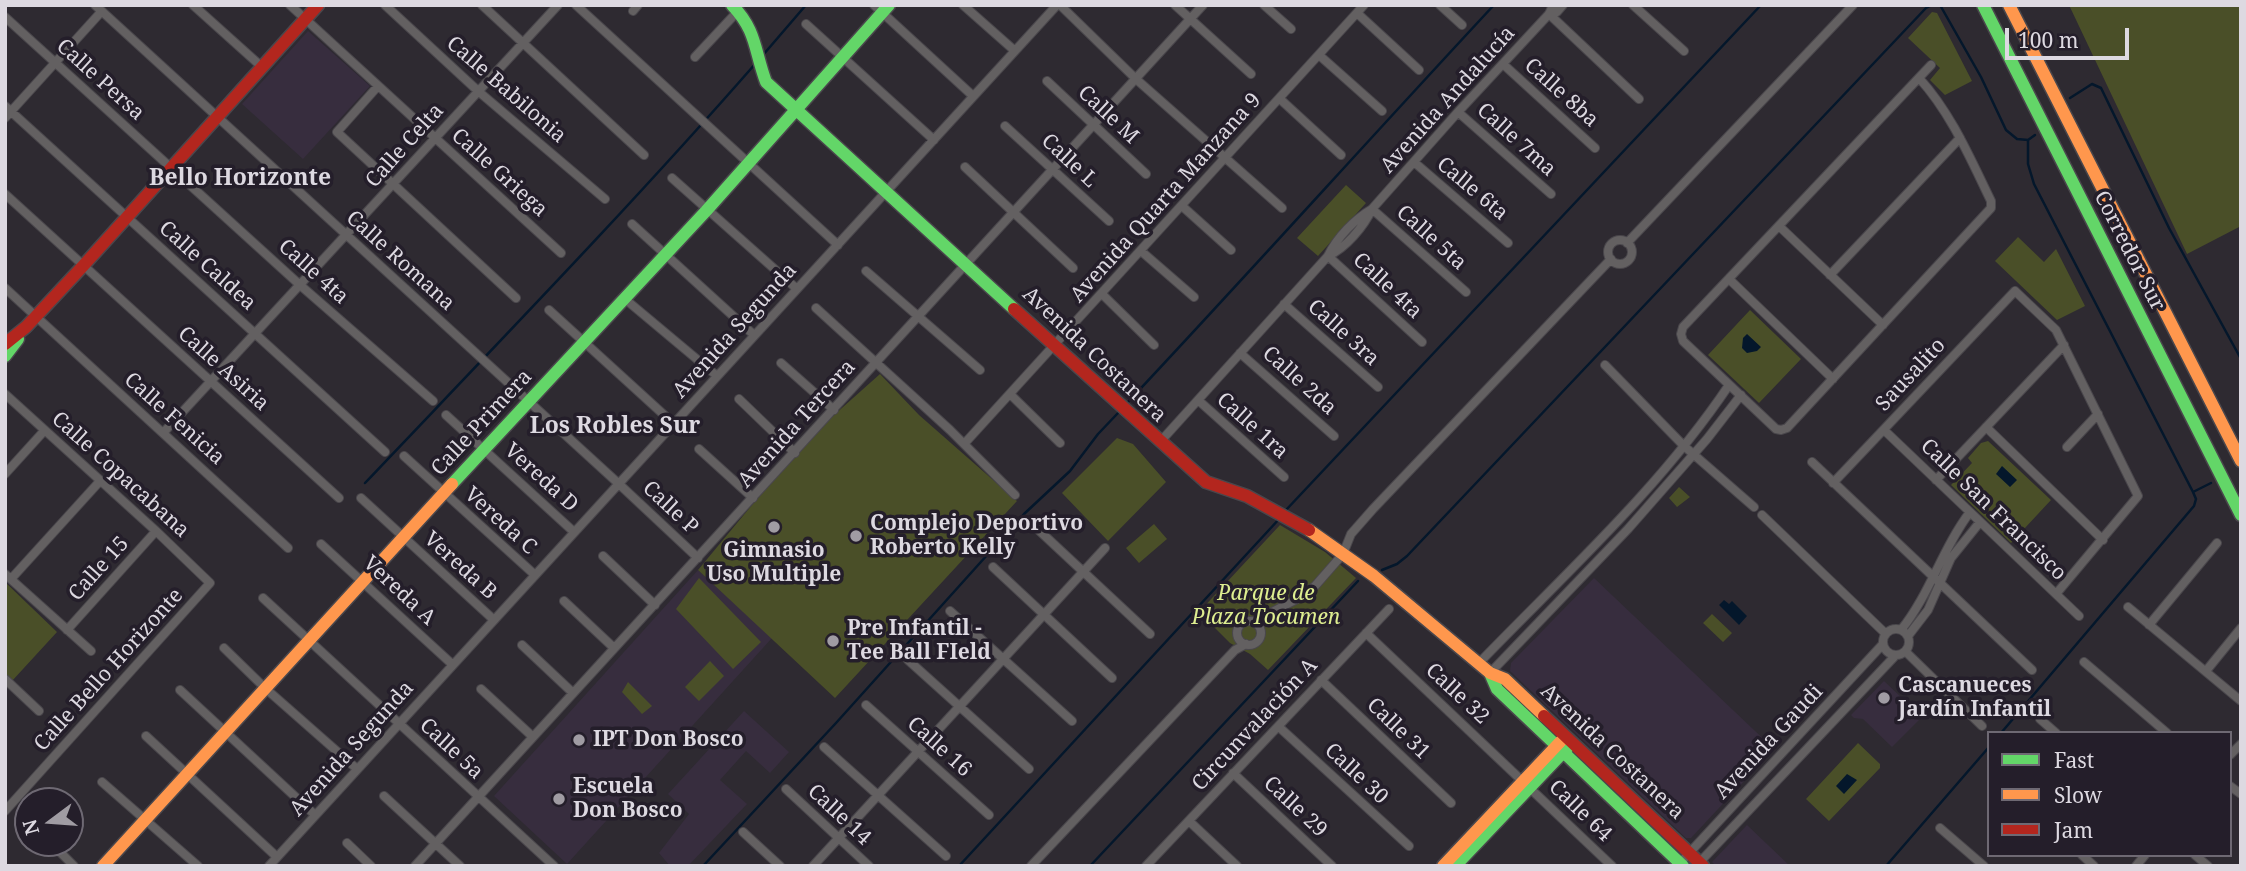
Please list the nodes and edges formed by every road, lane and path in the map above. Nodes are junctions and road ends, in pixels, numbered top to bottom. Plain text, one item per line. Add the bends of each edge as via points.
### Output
1 (193, 5) edge
2 (290, 5) edge
3 (318, 5) edge
4 (385, 5) edge
5 (482, 5) edge
6 (558, 5) edge
7 (576, 5) edge
8 (963, 5) edge
9 (1058, 5) edge
10 (1175, 5) edge
11 (1203, 5) edge
12 (1264, 5) edge
13 (1364, 5) edge
14 (1440, 5) edge
15 (1553, 5) edge
16 (1563, 5) edge
17 (1633, 5) edge
18 (1853, 5) edge
19 (1983, 5) edge
20 (2009, 5) edge
21 (98, 8) edge
22 (735, 8) edge
23 (882, 8) edge
24 (1357, 13) junction
25 (1549, 14) junction
26 (5, 17) edge
27 (305, 20) junction
28 (1190, 20) junction
29 (806, 24) dead end
30 (1462, 24) dead end
31 (1291, 29) dead end
32 (523, 43) junction
33 (1015, 51) junction
34 (1684, 51) dead end
35 (1319, 55) junction
36 (695, 57) dead end
37 (841, 58) junction
38 (55, 63) junction
39 (1503, 64) junction
40 (1931, 65) dead end
41 (262, 67) junction
42 (1419, 70) dead end
43 (1251, 74) dead end
44 (1919, 78) junction
45 (1136, 79) junction
46 (1047, 81) dead end
47 (378, 86) junction
48 (478, 91) junction
49 (973, 96) junction
50 (1280, 99) junction
51 (1639, 99) dead end
52 (1382, 111) dead end
53 (7, 112) edge
54 (797, 112) junction
55 (1458, 112) junction
56 (216, 118) junction
57 (1093, 125) junction
58 (1005, 126) dead end
59 (1960, 138) junction
60 (435, 139) junction
61 (934, 140) junction
62 (1595, 148) dead end
63 (644, 155) dead end
64 (1340, 155) dead end
65 (1225, 158) junction
66 (1414, 162) junction
67 (749, 163) junction
68 (965, 167) dead end
69 (171, 168) junction
70 (1053, 171) junction
71 (1146, 174) dead end
72 (672, 178) dead end
73 (393, 186) junction
74 (886, 192) junction
75 (5, 194) edge
76 (1550, 194) dead end
77 (605, 199) dead end
78 (1182, 206) junction
79 (1282, 208) dead end
80 (1372, 209) junction
81 (706, 211) junction
82 (1013, 214) junction
83 (127, 216) junction
84 (1109, 221) dead end
85 (632, 225) dead end
86 (1779, 226) junction
87 (346, 235) junction
88 (1508, 243) dead end
89 (1628, 243) junction
90 (838, 245) junction
91 (1231, 250) dead end
92 (1141, 251) junction
93 (561, 253) dead end
94 (666, 256) junction
95 (1328, 256) junction
96 (1611, 259) junction
97 (966, 265) junction
98 (83, 266) junction
99 (1073, 268) dead end
100 (866, 271) dead end
101 (1830, 275) junction
102 (1729, 279) junction
103 (300, 285) junction
104 (5, 288) edge
105 (797, 289) junction
106 (1466, 292) dead end
107 (1102, 294) junction
108 (1194, 297) dead end
109 (516, 298) dead end
110 (625, 299) junction
111 (1284, 304) junction
112 (816, 308) dead end
113 (549, 310) dead end
114 (35, 317) junction
115 (919, 317) junction
116 (1883, 325) junction
117 (26, 327) junction
118 (256, 334) junction
119 (754, 335) junction
120 (1422, 342) dead end
121 (584, 343) junction
122 (5, 344) edge
123 (1055, 345) junction
124 (1154, 345) dead end
125 (2064, 345) junction
126 (1240, 353) junction
127 (5, 356) edge
128 (781, 363) dead end
129 (876, 363) junction
130 (1605, 365) dead end
131 (980, 370) dead end
132 (717, 376) junction
133 (1833, 379) junction
134 (211, 382) junction
135 (1730, 385) junction
136 (1378, 387) dead end
137 (5, 394) edge
138 (1010, 395) junction
139 (1741, 396) junction
140 (739, 399) dead end
141 (1198, 400) junction
142 (433, 401) dead end
143 (528, 401) junction
144 (834, 410) junction
145 (2098, 414) junction
146 (446, 415) dead end
147 (674, 424) junction
148 (1986, 427) junction
149 (1884, 430) junction
150 (44, 431) junction
151 (163, 433) junction
152 (1334, 436) dead end
153 (1160, 442) junction
154 (1060, 443) dead end
155 (964, 444) junction
156 (1684, 446) junction
157 (2067, 447) dead end
158 (483, 449) junction
159 (699, 449) dead end
160 (385, 452) dead end
161 (795, 453) junction
162 (404, 456) dead end
163 (1696, 456) junction
164 (2241, 461) edge
165 (1812, 462) dead end
166 (5, 474) edge
167 (1284, 477) dead end
168 (1936, 480) junction
169 (100, 481) junction
170 (1833, 483) junction
171 (619, 484) junction
172 (443, 493) junction
173 (1016, 495) dead end
174 (339, 498) dead end
175 (361, 498) dead end
176 (753, 498) junction
177 (1754, 507) dead end
178 (1970, 512) junction
179 (1762, 515) dead end
180 (2241, 515) edge
181 (1618, 519) junction
182 (1030, 522) dead end
183 (1980, 522) junction
184 (1628, 529) junction
185 (156, 531) junction
186 (575, 532) junction
187 (403, 537) junction
188 (2103, 540) junction
189 (2217, 543) dead end
190 (321, 544) dead end
191 (288, 548) dead end
192 (1105, 548) dead end
193 (1343, 554) junction
194 (603, 556) dead end
195 (698, 558) junction
196 (993, 568) dead end
197 (1083, 571) junction
198 (534, 575) junction
199 (8, 576) edge
200 (1932, 576) junction
201 (363, 581) junction
202 (210, 583) joint
203 (1940, 583) junction
204 (2056, 594) junction
205 (263, 598) dead end
206 (564, 601) dead end
207 (655, 605) junction
208 (2128, 607) dead end
209 (1389, 608) dead end
210 (950, 611) dead end
211 (1044, 613) junction
212 (2079, 616) dead end
213 (494, 620) junction
214 (1256, 624) junction
215 (2149, 625) junction
216 (2241, 628) edge
217 (67, 630) junction
218 (1366, 633) junction
219 (1904, 633) junction
220 (1150, 634) dead end
221 (1886, 634) junction
222 (1238, 637) junction
223 (308, 641) junction
224 (1883, 644) junction
225 (522, 645) dead end
226 (1246, 645) junction
227 (224, 648) dead end
228 (614, 648) junction
229 (1234, 650) junction
230 (90, 651) dead end
231 (1906, 652) junction
232 (1892, 655) junction
233 (1003, 659) junction
234 (908, 660) dead end
235 (2084, 662) dead end
236 (1479, 663) junction
237 (453, 664) junction
238 (2032, 670) dead end
239 (2206, 671) junction
240 (1489, 673) junction
241 (1112, 678) dead end
242 (1321, 680) junction
243 (9, 682) edge
244 (265, 688) junction
245 (481, 689) dead end
246 (180, 690) dead end
247 (5, 693) edge
248 (573, 693) junction
249 (2241, 701) edge
250 (1829, 702) junction
251 (866, 705) dead end
252 (960, 706) junction
253 (39, 711) dead end
254 (1840, 714) junction
255 (2040, 719) dead end
256 (1072, 721) dead end
257 (398, 724) junction
258 (1983, 726) dead end
259 (1279, 727) junction
260 (2054, 731) edge
261 (2165, 731) edge
262 (225, 732) junction
263 (1800, 734) junction
264 (146, 736) dead end
265 (533, 737) junction
266 (1813, 742) junction
267 (1564, 744) junction
268 (824, 747) dead end
269 (918, 752) junction
270 (357, 769) junction
271 (1030, 769) dead end
272 (1233, 773) junction
273 (187, 774) junction
274 (102, 782) dead end
275 (1526, 784) junction
276 (786, 789) dead end
277 (878, 795) junction
278 (384, 796) dead end
279 (477, 797) junction
280 (1451, 803) dead end
281 (5, 811) edge
282 (315, 815) junction
283 (989, 815) dead end
284 (145, 820) junction
285 (1189, 821) junction
286 (1940, 828) dead end
287 (743, 832) dead end
288 (838, 838) junction
289 (347, 843) dead end
290 (435, 843) junction
291 (1409, 846) dead end
292 (946, 856) dead end
293 (277, 857) junction
294 (1697, 862) edge
295 (1682, 864) edge
296 (1148, 865) edge
297 (103, 866) edge
298 (198, 866) edge
299 (269, 866) edge
300 (371, 866) edge
301 (415, 866) edge
302 (460, 866) edge
303 (554, 866) edge
304 (780, 866) edge
305 (813, 866) edge
306 (869, 866) edge
307 (1031, 866) edge
308 (1237, 866) edge
309 (1332, 866) edge
310 (1443, 866) edge
311 (1455, 866) edge
312 (1612, 866) edge
313 (1984, 866) edge

1 - 41 street
2 - 27 street, Calle Griega
3 - 27 main road
4 - 48 street, Calle Babilonia
5 - 32 street
6 - 32 street, Calle Celta
7 - 67 street
8 - 33 street
9 - 33 street, Avenida Segunda
9 - 45 street
10 - 28 street
11 - 28 street, Avenida Tercera
12 - 31 street
13 - 24 street, Avenida Quarta Manzana 9
14 - 30 street
15 - 25 street, Avenida Andalucía
16 - 25 street, Avenida Andalucía
17 - 34 street
18 - 89 street
19 - 180 main road, Corredor Sur
20 - 164 main road, Corredor Sur
21 - 38 street
21 - 56 street, Calle Romana
22 - 36 street
22 - 54 main road, Avenida Costanera via 752,28 766,82
23 - 37 main road, Calle Primera
23 - 49 street
24 - 35 street, Avenida Quarta Manzana 9
24 - 42 street
25 - 39 street, Avenida Andalucía
25 - 51 street
26 - 38 street, Calle Persa
27 - 41 main road
27 - 47 street, Calle Griega
28 - 43 street
28 - 45 street, Avenida Tercera
29 - 37 street
32 - 48 street, Calle Celta
32 - 63 street
33 - 49 street, Avenida Segunda
35 - 50 street, Avenida Quarta Manzana 9
35 - 52 street
37 - 54 main road, Calle Primera
37 - 61 street
38 - 53 street
38 - 69 street, Calle Persa
39 - 55 street, Avenida Andalucía
39 - 62 street, Calle 8ba
40 - 44 street
41 - 56 main road
44 - 59 street via 1937,97
44 - 86 street
45 - 57 street, Avenida Tercera
45 - 65 street
46 - 57 street, Calle M
47 - 60 street, Calle Griega
47 - 73 street via 337,132
48 - 60 street, Calle Celta
48 - 77 street, Calle Babilonia
49 - 61 street, Avenida Segunda
50 - 64 street
50 - 65 street, Avenida Quarta Manzana 9
53 - 83 street, Calle Caldea
54 - 67 main road, Calle Primera
54 - 74 main road, Avenida Costanera
55 - 66 street, Avenida Andalucía
55 - 76 street, Calle 7ma
56 - 69 main road
56 - 87 street, Calle Romana
57 - 70 street, Avenida Tercera
57 - 71 street, Calle M
58 - 70 street, Calle L
59 - 101 street
59 - 116 street via 1991,208
60 - 73 street, Calle Celta
60 - 93 street, Calle Griega
61 - 74 street, Avenida Segunda
65 - 78 street, Avenida Quarta Manzana 9
65 - 79 street
66 - 80 street, Avenida Andalucía
66 - 88 street, Calle 6ta
67 - 81 main road, Calle Primera
67 - 90 street
68 - 82 street
69 - 83 main road
69 - 103 street, Calle 4ta
70 - 82 street, Avenida Tercera
70 - 84 street, Calle L
72 - 81 street
73 - 87 street, Calle Celta
73 - 109 street
74 - 90 street, Avenida Segunda
74 - 97 main road, Avenida Costanera
75 - 98 street
78 - 91 street
78 - 92 street, Avenida Quarta Manzana 9
80 - 95 street, Avenida Andalucía via 1333,245
80 - 106 street, Calle 5ta
81 - 94 main road, Calle Primera
81 - 105 street
82 - 97 street, Avenida Tercera
82 - 99 street
83 - 98 main road
83 - 118 street, Calle Caldea
85 - 94 street
86 - 101 street
86 - 102 street
87 - 103 street, Calle Celta
87 - 143 street, Calle Romana
89 - 96 street via 1612,243 1608,249
89 - 96 street via 1628,260
90 - 105 street, Avenida Segunda
92 - 107 street, Avenida Quarta Manzana 9
92 - 108 street
94 - 110 main road, Calle Primera
94 - 119 street
95 - 111 street, Avenida Andalucía
95 - 120 street, Calle 4ta
96 - 193 street via 1351,534
97 - 115 street, Avenida Tercera
97 - 123 main road, Avenida Costanera
98 - 114 main road
98 - 134 street, Calle Asiria
100 - 115 street
101 - 116 street
102 - 133 street
102 - 135 street via 1681,334
103 - 118 street, Calle Celta
103 - 142 street, Calle 4ta
104 - 114 street
105 - 119 street, Avenida Segunda
107 - 123 street, Avenida Quarta Manzana 9
107 - 124 street
110 - 121 main road, Calle Primera
110 - 132 street
111 - 126 street, Avenida Andalucía
111 - 136 street, Calle 3ra
112 - 129 street
113 - 121 street
114 - 117 main road
114 - 151 street, Calle Fenicia
115 - 129 street, Avenida Tercera
115 - 131 street
116 - 133 street
117 - 122 main road
117 - 127 main road
118 - 134 street, Calle Celta
118 - 160 street, Calle Caldea
119 - 132 street, Avenida Segunda
121 - 143 main road, Calle Primera
121 - 147 street
123 - 138 street, Avenida Quarta Manzana 9
123 - 153 main road, Avenida Costanera
125 - 145 street
125 - 148 street
125 - 149 street, Sausalito via 2056,330 2015,291
126 - 141 street, Avenida Andalucía
126 - 152 street, Calle 2da
128 - 144 street
129 - 144 street, Avenida Tercera
129 - 155 street
130 - 156 street
132 - 147 street, Avenida Segunda
133 - 139 street via 1781,430
134 - 151 street, Calle Celta
134 - 174 street, Calle Asiria
135 - 139 street
135 - 156 street
137 - 150 street, Calle Copacabana
138 - 154 street
138 - 155 street, Avenida Quarta Manzana 9
139 - 163 street
140 - 161 street
141 - 153 street, Avenida Andalucía
141 - 167 street, Calle 1ra
143 - 158 main road, Calle Primera
143 - 171 street, Calle P
144 - 161 street, Avenida Tercera
145 - 157 street
145 - 188 street via 2138,496
146 - 158 street, Vereda D
147 - 171 street, Avenida Segunda
148 - 168 street
148 - 188 street
149 - 168 street, Calle San Francisco
149 - 170 street, Sausalito
150 - 166 street
150 - 169 street, Calle Copacabana
151 - 191 street, Calle Fenicia
153 - 193 main road, Avenida Costanera via 1206,482 1276,510
155 - 173 street
156 - 163 street
156 - 181 street
158 - 172 main road, Calle Primera
158 - 186 street, Vereda D
159 - 176 street
161 - 176 street, Avenida Tercera
162 - 172 street, Vereda C
163 - 177 street
163 - 184 street
165 - 170 street
168 - 178 street, Calle San Francisco
169 - 185 street, Calle Copacabana
169 - 199 street
170 - 200 street
171 - 186 street, Avenida Segunda
171 - 195 street, Calle P
172 - 187 main road, Calle Primera
172 - 198 street, Vereda C
175 - 187 street, Vereda B
176 - 195 street, Avenida Tercera
178 - 183 street, Calle San Francisco
178 - 200 street
179 - 221 street
181 - 184 street
181 - 236 street
182 - 197 street
183 - 203 street via 1959,547
183 - 204 street, Calle San Francisco
184 - 240 street
185 - 202 street, Calle Copacabana
185 - 217 street, Calle 15
186 - 198 street, Avenida Segunda
187 - 201 main road, Calle Primera
187 - 213 street, Vereda B
188 - 204 street
189 - 215 street
190 - 201 street, Vereda A
192 - 197 street
193 - 214 street via 1307,593
193 - 236 main road, Avenida Costanera
194 - 207 street
195 - 207 street, Avenida Tercera
196 - 211 street
197 - 211 street
197 - 220 street
198 - 213 street, Avenida Segunda
199 - 217 street
200 - 203 street
200 - 219 street
201 - 223 main road, Calle Primera
201 - 237 street, Vereda A
202 - 281 street, Calle Bello Horizonte
203 - 219 street via 1928,610
203 - 238 street
204 - 212 street, Calle San Francisco
205 - 223 street, Calle 5a
206 - 228 street
207 - 228 street, Avenida Tercera
208 - 215 street
209 - 218 street, Circunvalación A
210 - 233 street
211 - 233 street
211 - 241 street
213 - 237 street, Avenida Segunda
214 - 222 street via 1242,623
214 - 226 street via 1259,638
215 - 239 street
216 - 239 street
217 - 230 street
218 - 242 street, Circunvalación A
218 - 275 street, Calle 32
219 - 221 street via 1893,629
219 - 231 street via 1909,646
221 - 224 street
222 - 226 street
222 - 229 street
223 - 244 main road, Calle Primera
223 - 257 street, Calle 5a
224 - 232 street
224 - 250 street, Avenida Gaudi
225 - 248 street
226 - 229 street
227 - 244 street
228 - 248 street, Avenida Tercera
229 - 307 street
231 - 232 street
231 - 258 street
232 - 254 street, Avenida Gaudi
233 - 252 street
233 - 256 street
234 - 252 street
235 - 261 street
236 - 240 main road, Avenida Costanera
237 - 257 street, Avenida Segunda
239 - 249 street
240 - 267 main road, Avenida Costanera via 1505,679
242 - 259 street, Circunvalación A
242 - 280 street, Calle 31
243 - 247 street
243 - 253 street
244 - 262 main road, Calle Primera
244 - 270 street
245 - 265 street
246 - 262 street
248 - 265 street, Avenida Tercera
250 - 254 street
250 - 263 street, Avenida Gaudi
251 - 269 street, Calle 16
252 - 269 street
252 - 271 street
254 - 266 street, Avenida Gaudi
255 - 260 street
257 - 270 street, Avenida Segunda
257 - 279 street, Calle 5a
259 - 272 street, Circunvalación A
259 - 291 street, Calle 30
262 - 273 main road, Calle Primera
262 - 282 street
263 - 266 street
263 - 294 street, Avenida Gaudi
264 - 273 street
265 - 279 street, Avenida Tercera
266 - 294 street, Avenida Gaudi
267 - 275 main road
267 - 294 main road, Avenida Costanera
267 - 295 main road, Avenida Costanera
268 - 277 street
269 - 277 street
269 - 283 street, Calle 16
270 - 282 street, Avenida Segunda
272 - 285 street, Circunvalación A
272 - 309 street, Calle 29
273 - 284 main road, Calle Primera
273 - 293 street
274 - 284 street
275 - 310 main road
275 - 311 main road
275 - 312 street, Calle 64
276 - 288 street, Calle 14
277 - 288 street
277 - 292 street
278 - 290 street
279 - 290 street, Avenida Tercera
279 - 303 street, Calle 5a
282 - 293 street, Avenida Segunda
284 - 297 main road, Calle Primera
284 - 298 street
285 - 296 street, Circunvalación A
285 - 308 street
286 - 313 street
287 - 304 street
288 - 305 street
288 - 306 street, Calle 14
289 - 300 street
290 - 301 street, Avenida Tercera
290 - 302 street
293 - 299 street, Avenida Segunda
294 - 295 street, Avenida Gaudi

